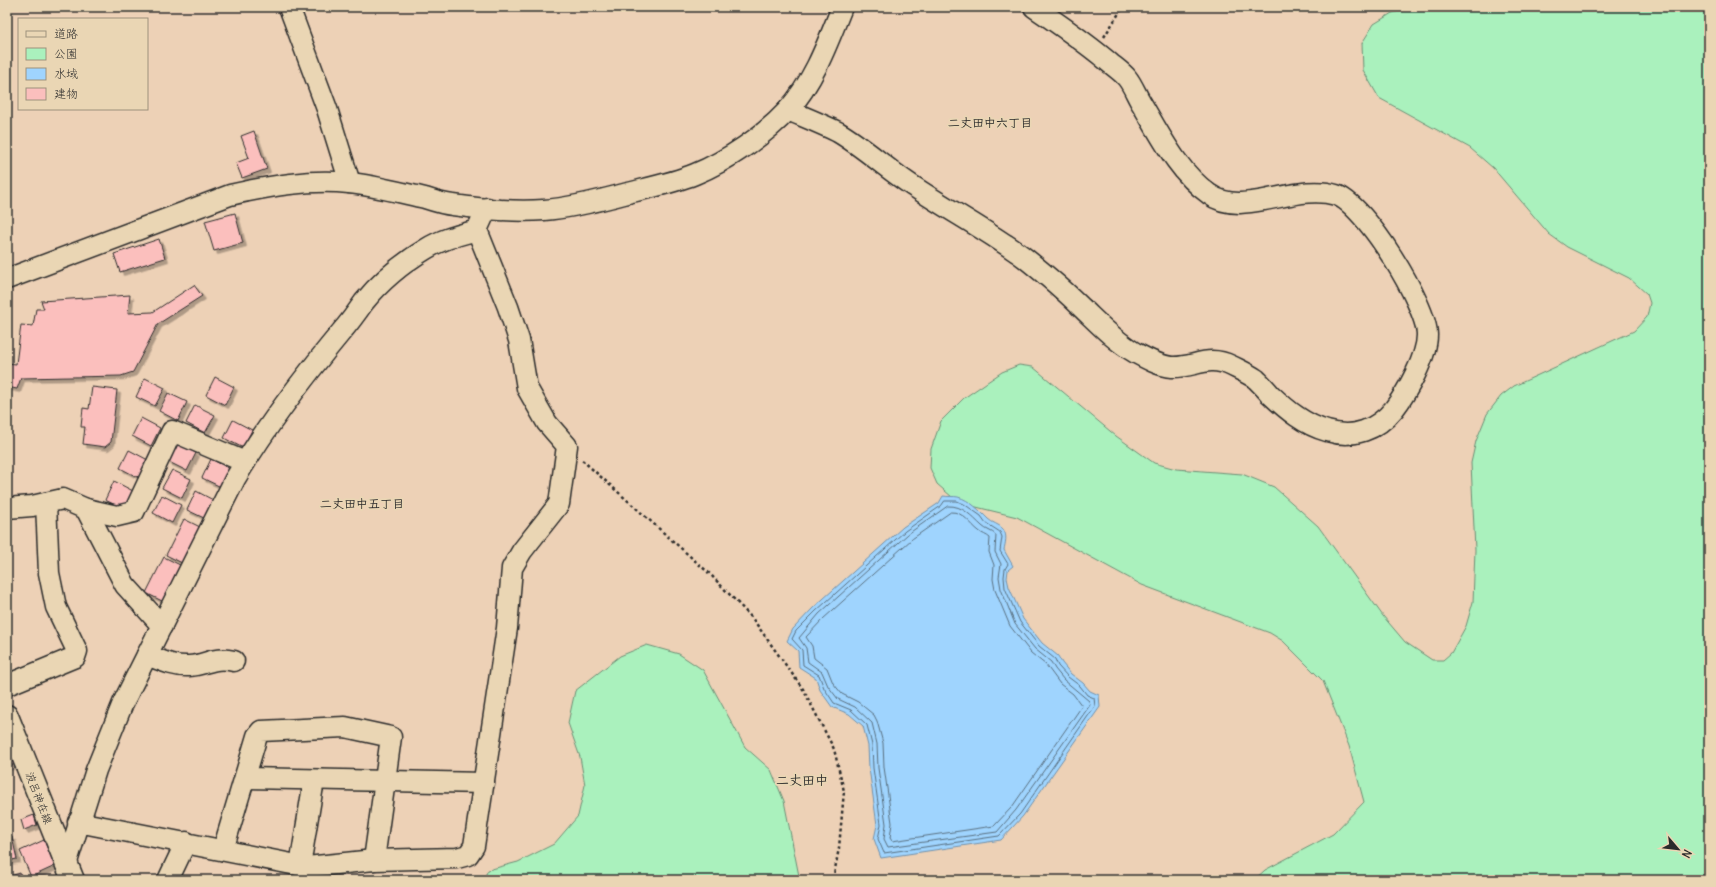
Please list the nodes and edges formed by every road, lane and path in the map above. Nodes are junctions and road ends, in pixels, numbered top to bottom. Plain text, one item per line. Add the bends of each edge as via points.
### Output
1 (289, 7) edge
2 (842, 7) edge
3 (1034, 7) edge
4 (1123, 7) edge
5 (1095, 50) junction
6 (788, 110) junction
7 (350, 183) junction
8 (488, 208) junction
9 (477, 230) junction
10 (7, 279) edge
11 (567, 446) junction
12 (245, 462) junction
13 (46, 503) junction
14 (7, 508) edge
15 (86, 509) junction
16 (162, 626) junction
17 (147, 655) junction
18 (234, 661) dead end
19 (7, 685) edge
20 (7, 716) edge
21 (245, 778) junction
22 (314, 780) junction
23 (385, 782) junction
24 (484, 783) junction
25 (78, 822) junction
26 (186, 842) junction
27 (223, 850) junction
28 (374, 860) junction
29 (300, 866) junction
30 (70, 876) edge
31 (168, 880) edge
32 (833, 880) edge

1 - 7 street via 327,109
2 - 6 street via 823,54
3 - 5 street
4 - 5 path
5 - 6 street via 1126,77 1170,152 1185,172 1213,197 1230,203 1316,192 1328,194 1342,198 1359,213 1376,234 1408,282 1424,318 1427,336 1423,354 1412,380 1402,400 1386,419 1357,434 1326,431 1296,416 1255,378 1229,364 1205,361 1174,367 1151,361 1112,336 1060,286 989,232 916,188 837,132
6 - 8 street via 737,152 689,176 593,202 544,210
7 - 8 street via 450,205
7 - 10 street via 303,183 264,187 230,195
8 - 9 street
9 - 11 street via 519,340 527,388 547,423
9 - 12 street via 445,239 426,248 382,283 295,389
11 - 24 street via 559,504 522,551 512,568 507,628
11 - 32 path via 711,575 752,618 803,689 834,749 844,791 839,848
12 - 15 street via 172,431 134,512 117,516
12 - 16 street
13 - 14 street
13 - 15 street via 63,499
13 - 19 street via 50,580 56,607 76,651 75,657
15 - 16 street via 125,585
16 - 17 street
17 - 18 street via 178,666 224,659
17 - 25 street via 123,703
20 - 30 main road, 波呂神在線
21 - 22 street
21 - 23 street via 257,736 261,731 345,727 391,737
21 - 27 street
22 - 23 street
22 - 29 street
23 - 24 street
23 - 28 street
24 - 28 street via 474,846 468,855 457,858
25 - 26 street
25 - 30 street
26 - 27 street
26 - 31 street
27 - 29 street
28 - 29 street

